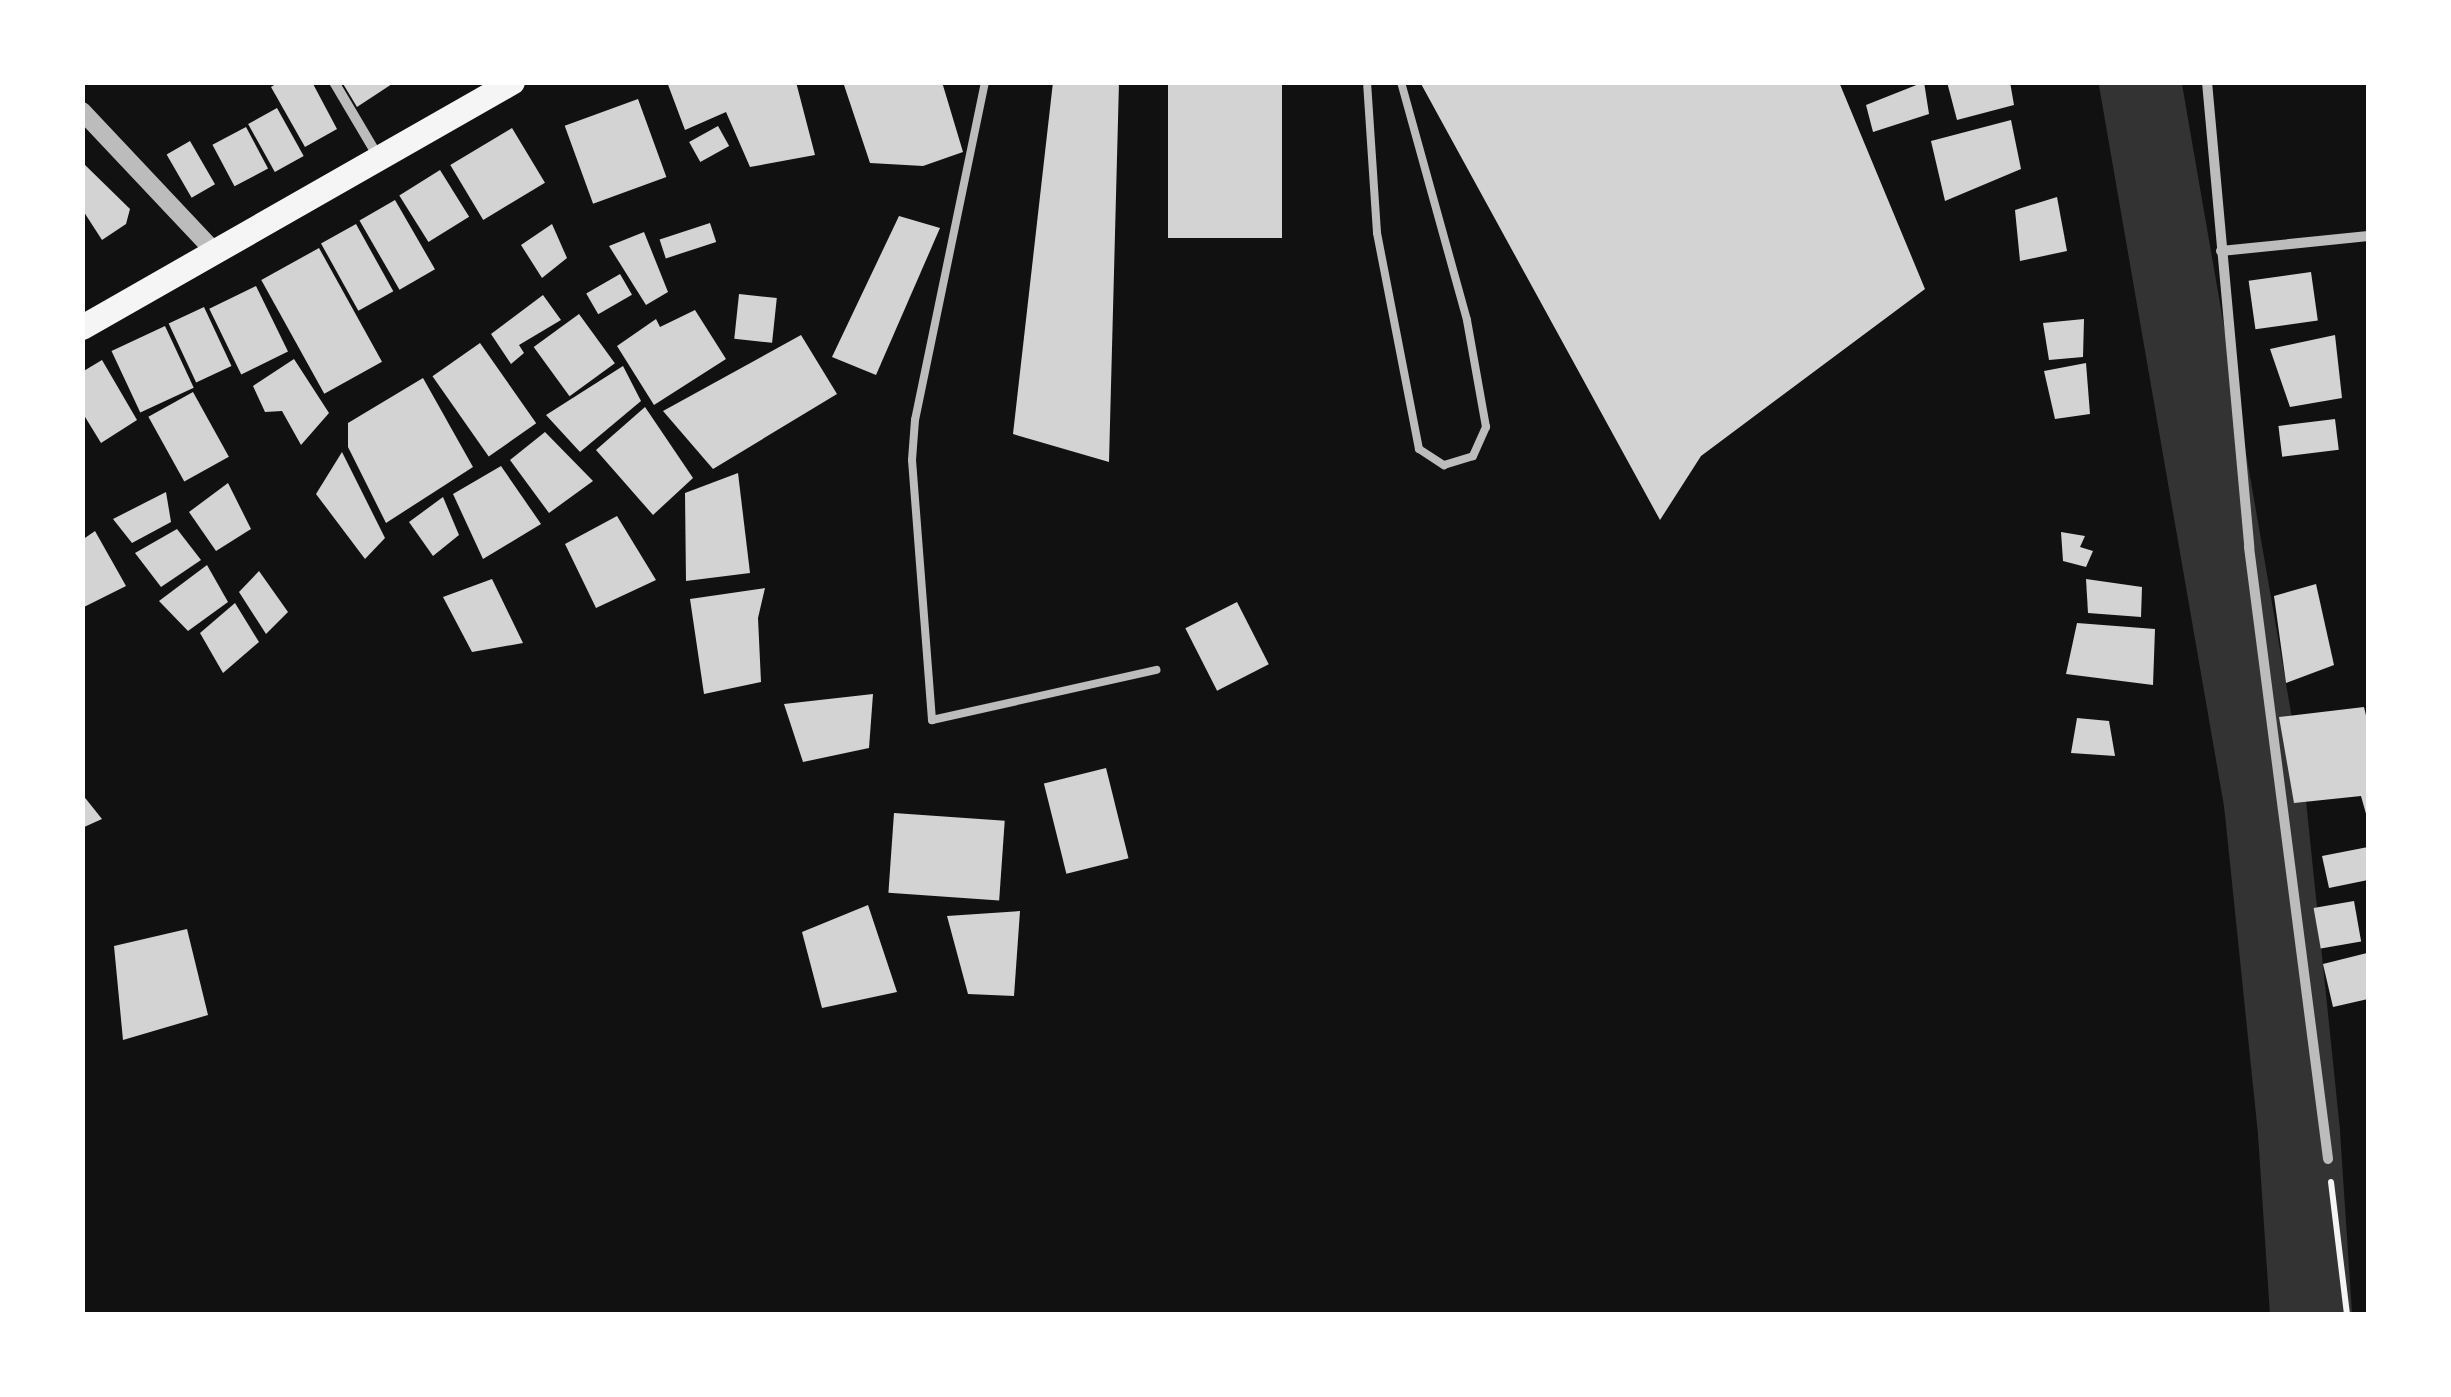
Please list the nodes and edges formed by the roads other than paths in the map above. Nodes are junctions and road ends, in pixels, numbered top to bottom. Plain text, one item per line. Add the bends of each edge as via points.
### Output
1 (334, 82) edge
2 (512, 82) edge
3 (985, 82) edge
4 (1367, 82) edge
5 (1401, 82) edge
6 (2206, 82) edge
7 (82, 111) edge
8 (379, 159) junction
9 (2368, 236) edge
10 (2222, 250) junction
11 (216, 252) junction
12 (82, 327) edge
13 (1156, 670) dead end
14 (2328, 1159) road end

1 - 8 street
2 - 8 main road
3 - 13 lane via 915,420 912,460 932,720
4 - 5 lane via 1377,232 1419,449 1444,465 1473,456 1486,427 1468,320
6 - 10 street
7 - 11 street
8 - 11 main road
9 - 10 street
10 - 14 street via 2249,546
11 - 12 main road

